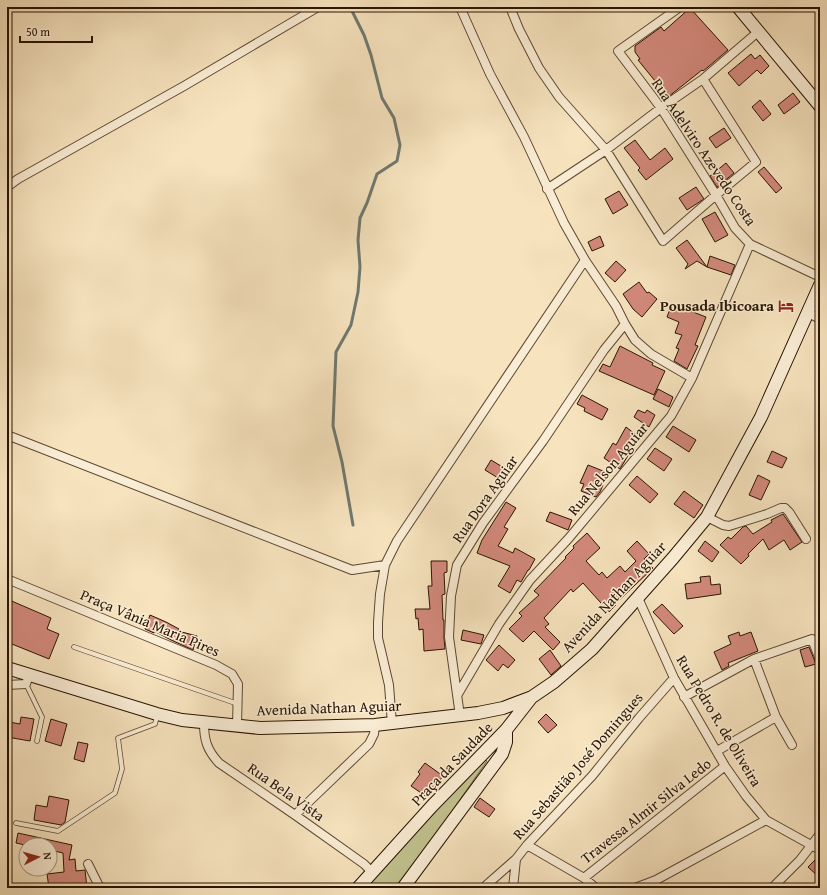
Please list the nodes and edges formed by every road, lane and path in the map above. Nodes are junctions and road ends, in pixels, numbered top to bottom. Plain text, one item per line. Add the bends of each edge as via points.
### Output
1 (318, 7) edge
2 (460, 7) edge
3 (510, 7) edge
4 (680, 7) edge
5 (741, 8) edge
6 (759, 31) junction
7 (703, 79) junction
8 (820, 106) edge
9 (661, 108) junction
10 (606, 150) junction
11 (7, 187) edge
12 (547, 189) junction
13 (716, 195) junction
14 (750, 244) junction
15 (585, 260) junction
16 (820, 277) edge
17 (820, 285) edge
18 (808, 313) junction
19 (820, 319) edge
20 (624, 324) junction
21 (692, 378) junction
22 (7, 435) edge
23 (707, 517) junction
24 (806, 539) dead end
25 (385, 565) junction
26 (7, 579) edge
27 (638, 598) junction
28 (74, 647) dead end
29 (754, 659) junction
30 (820, 660) edge
31 (7, 668) edge
32 (674, 678) junction
33 (27, 679) junction
34 (7, 685) edge
35 (458, 694) junction
36 (532, 697) junction
37 (684, 697) junction
38 (238, 704) junction
39 (157, 714) junction
40 (460, 716) junction
41 (776, 717) junction
42 (204, 723) junction
43 (392, 724) junction
44 (375, 725) junction
45 (238, 726) junction
46 (506, 730) junction
47 (36, 741) dead end
48 (792, 745) dead end
49 (717, 751) junction
50 (725, 766) junction
51 (295, 815) junction
52 (766, 820) junction
53 (16, 823) dead end
54 (820, 834) edge
55 (527, 844) junction
56 (810, 845) junction
57 (820, 850) edge
58 (516, 859) junction
59 (88, 864) dead end
60 (372, 872) junction
61 (584, 878) junction
62 (100, 888) edge
63 (358, 888) edge
64 (403, 888) edge
65 (483, 888) edge
66 (513, 888) edge
67 (596, 888) edge
68 (635, 888) edge
69 (772, 888) edge

1 - 11 street
2 - 12 street
3 - 10 street via 539,68 559,97
4 - 9 street, Rua Adelviro Azevedo Costa via 618,51
5 - 6 main road
6 - 7 street
6 - 8 main road
7 - 9 street
7 - 13 street via 756,162
9 - 10 street
9 - 13 street, Rua Adelviro Azevedo Costa
10 - 12 street
10 - 13 street via 663,241
12 - 15 street
13 - 14 street, Rua Adelviro Azevedo Costa via 735,228
14 - 16 street, Rua Adelviro Azevedo Costa
14 - 21 street, Rua Nelson Aguiar
15 - 20 street via 616,306
15 - 25 street via 397,541
17 - 18 main road, Avenida Nathan Aguiar
18 - 19 street
18 - 23 main road, Avenida Nathan Aguiar via 761,417
20 - 21 street via 635,340 651,354
20 - 35 street, Rua Dora Aguiar via 483,523 457,565 451,596 449,637
21 - 35 street, Rua Nelson Aguiar via 666,422 569,538 530,580 499,624
22 - 25 street via 352,570
23 - 24 street via 723,526 729,526 785,508
23 - 27 main road, Avenida Nathan Aguiar
25 - 43 street via 380,594 378,638 389,685
26 - 38 street, Praça Vânia Maria Pires via 216,665 232,674 238,684
27 - 32 street, Rua Pedro R. de Oliveira
27 - 36 main road, Avenida Nathan Aguiar via 592,649 554,682
28 - 38 lane
29 - 30 street via 812,639
29 - 37 street
29 - 41 street
31 - 33 main road, Avenida Nathan Aguiar
32 - 37 street, Rua Pedro R. de Oliveira
32 - 55 street, Rua Sebastião José Domingues via 592,776
33 - 34 street
33 - 39 main road, Avenida Nathan Aguiar
33 - 47 lane via 42,716
35 - 40 street, Rua Dora Aguiar
36 - 40 main road, Avenida Nathan Aguiar via 503,708
36 - 46 main road
37 - 49 street, Rua Pedro R. de Oliveira
38 - 45 street, Praça Vânia Maria Pires
39 - 42 main road, Avenida Nathan Aguiar
39 - 53 lane via 155,724 118,738 122,769 115,793 58,831
40 - 43 main road, Avenida Nathan Aguiar
41 - 48 street
41 - 49 street
42 - 45 main road, Avenida Nathan Aguiar
42 - 51 street, Rua Bela Vista via 204,735 211,754 219,763
43 - 44 main road, Avenida Nathan Aguiar
44 - 45 main road, Avenida Nathan Aguiar via 260,728
44 - 51 street via 369,744
46 - 60 main road, Praça da Saudade
46 - 64 main road, Praça da Saudade via 502,754
49 - 50 street, Rua Pedro R. de Oliveira
50 - 52 street, Rua Pedro R. de Oliveira
50 - 61 street, Travessa Almir Silva Ledo
51 - 60 street, Rua Bela Vista
52 - 56 street, Rua Pedro R. de Oliveira
52 - 68 street via 656,880
54 - 56 street
55 - 58 street, Rua Sebastião José Domingues
55 - 61 street
56 - 57 street, Rua Pedro R. de Oliveira
56 - 69 street via 800,860
58 - 65 street, Rua Sebastião José Domingues
58 - 66 street
59 - 62 street
60 - 63 main road, Praça da Saudade
61 - 67 street

